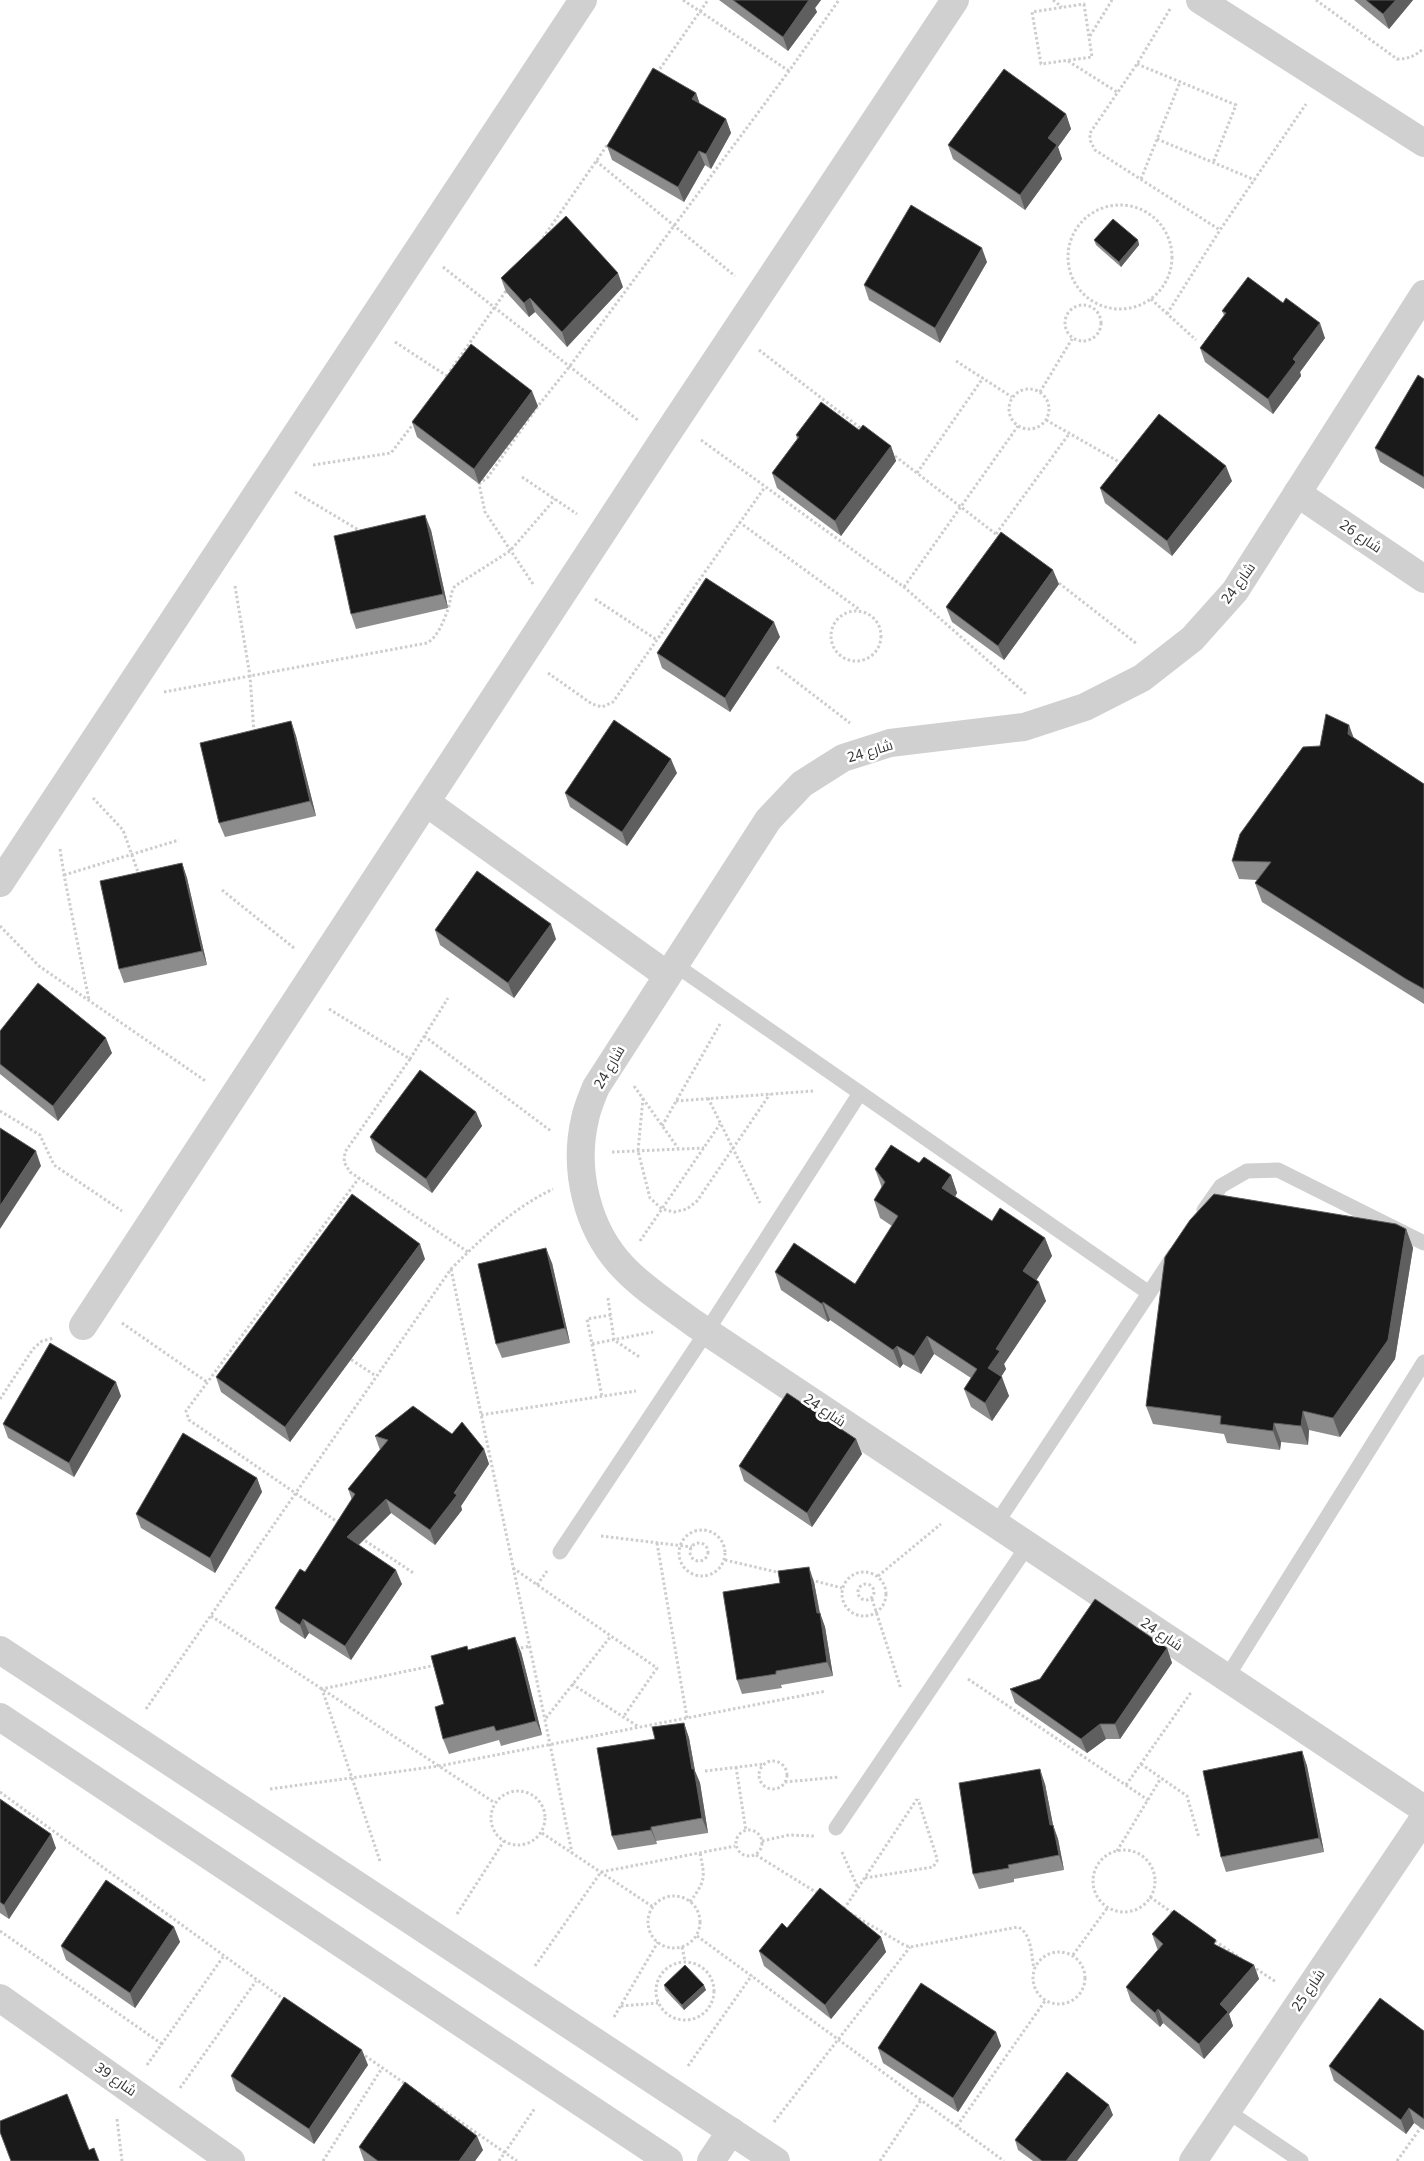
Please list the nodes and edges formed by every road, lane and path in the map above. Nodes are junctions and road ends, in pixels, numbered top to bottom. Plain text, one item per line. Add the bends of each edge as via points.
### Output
1 (583, 0) edge
2 (683, 0) edge
3 (708, 0) edge
4 (840, 0) edge
5 (955, 0) edge
6 (1052, 0) edge
7 (1112, 0) edge
8 (1200, 0) edge
9 (1316, 0) edge
10 (1063, 7) junction
11 (1171, 8) dead end
12 (700, 11) junction
13 (1089, 36) junction
14 (1424, 48) edge
15 (1067, 60) junction
16 (1137, 64) junction
17 (789, 71) junction
18 (656, 74) edge
19 (1323, 79) junction
20 (1180, 82) junction
21 (1117, 92) junction
22 (613, 137) edge
23 (1157, 139) junction
24 (1424, 143) edge
25 (596, 161) junction
26 (1213, 162) junction
27 (1141, 179) junction
28 (1255, 180) junction
29 (674, 226) junction
30 (1220, 230) junction
31 (540, 242) edge
32 (419, 248) junction
33 (512, 283) edge
34 (1424, 294) edge
35 (758, 296) junction
36 (1151, 299) junction
37 (1094, 301) junction
38 (494, 307) junction
39 (1093, 308) junction
40 (1167, 314) junction
41 (368, 325) junction
42 (735, 331) junction
43 (1072, 338) junction
44 (1196, 340) dead end
45 (956, 360) dead end
46 (570, 366) junction
47 (447, 376) junction
48 (984, 378) junction
49 (442, 384) edge
50 (1040, 392) junction
51 (1012, 397) junction
52 (419, 416) edge
53 (1046, 420) junction
54 (1018, 426) junction
55 (669, 431) junction
56 (864, 431) edge
57 (1069, 434) junction
58 (886, 449) edge
59 (1124, 465) edge
60 (271, 473) junction
61 (917, 473) junction
62 (522, 477) dead end
63 (765, 487) junction
64 (1297, 493) junction
65 (555, 499) junction
66 (961, 507) junction
67 (739, 522) junction
68 (362, 532) edge
69 (603, 532) junction
70 (996, 534) junction
71 (227, 538) junction
72 (1004, 540) edge
73 (510, 551) junction
74 (1051, 577) edge
75 (1424, 579) edge
76 (570, 582) junction
77 (904, 587) junction
78 (860, 611) junction
79 (551, 612) junction
80 (657, 640) junction
81 (522, 656) junction
82 (1161, 663) junction
83 (777, 668) dead end
84 (250, 676) junction
85 (121, 700) junction
86 (1053, 718) junction
87 (255, 735) edge
88 (881, 746) junction
89 (72, 775) junction
90 (54, 802) junction
91 (428, 802) junction
92 (180, 840) dead end
93 (132, 855) junction
94 (64, 875) junction
95 (140, 878) edge
96 (0, 883) edge
97 (222, 890) dead end
98 (0, 926) edge
99 (318, 967) junction
100 (670, 970) junction
101 (302, 992) junction
102 (448, 998) dead end
103 (90, 1000) junction
104 (731, 1004) junction
105 (424, 1036) junction
106 (614, 1057) junction
107 (410, 1059) junction
108 (856, 1090) junction
109 (770, 1094) junction
110 (643, 1098) junction
111 (708, 1098) junction
112 (232, 1099) junction
113 (676, 1101) junction
114 (0, 1111) edge
115 (720, 1124) junction
116 (662, 1126) junction
117 (678, 1148) junction
118 (704, 1148) junction
119 (733, 1148) junction
120 (638, 1151) junction
121 (581, 1164) junction
122 (359, 1178) junction
123 (662, 1209) junction
124 (1198, 1219) edge
125 (148, 1228) junction
126 (772, 1228) junction
127 (1424, 1243) edge
128 (1182, 1244) edge
129 (468, 1252) junction
130 (622, 1267) junction
131 (451, 1269) junction
132 (1149, 1293) junction
133 (266, 1303) junction
134 (274, 1308) edge
135 (611, 1315) dead end
136 (90, 1316) junction
137 (701, 1327) junction
138 (592, 1344) junction
139 (344, 1355) edge
140 (1424, 1362) edge
141 (376, 1376) junction
142 (208, 1382) junction
143 (670, 1386) junction
144 (602, 1396) junction
145 (0, 1398) edge
146 (481, 1415) junction
147 (295, 1494) junction
148 (966, 1503) junction
149 (996, 1524) junction
150 (343, 1526) edge
151 (572, 1533) junction
152 (359, 1537) edge
153 (657, 1543) junction
154 (680, 1545) junction
155 (1028, 1545) junction
156 (692, 1547) junction
157 (560, 1552) dead end
158 (725, 1560) junction
159 (513, 1568) junction
160 (415, 1574) dead end
161 (788, 1575) edge
162 (878, 1576) junction
163 (806, 1579) edge
164 (842, 1588) junction
165 (872, 1599) junction
166 (876, 1614) junction
167 (212, 1616) junction
168 (611, 1636) junction
169 (531, 1646) junction
170 (0, 1650) edge
171 (512, 1650) edge
172 (445, 1663) edge
173 (946, 1664) junction
174 (1218, 1672) junction
175 (572, 1684) junction
176 (322, 1689) junction
177 (826, 1691) dead end
178 (624, 1716) junction
179 (0, 1717) edge
180 (910, 1717) junction
181 (546, 1718) junction
182 (687, 1718) junction
183 (640, 1727) junction
184 (128, 1734) junction
185 (551, 1744) junction
186 (764, 1764) junction
187 (1141, 1764) junction
188 (439, 1766) junction
189 (736, 1767) junction
190 (705, 1771) dead end
191 (873, 1773) junction
192 (353, 1777) junction
193 (1161, 1778) junction
194 (785, 1782) junction
195 (1126, 1785) junction
196 (269, 1789) dead end
197 (0, 1792) edge
198 (1148, 1800) junction
199 (495, 1803) junction
200 (1424, 1809) edge
201 (1424, 1818) edge
202 (836, 1828) junction
203 (746, 1831) junction
204 (542, 1833) junction
205 (1199, 1838) dead end
206 (504, 1841) junction
207 (762, 1841) junction
208 (735, 1846) junction
209 (1117, 1851) junction
210 (572, 1853) junction
211 (700, 1853) junction
212 (756, 1855) junction
213 (380, 1862) dead end
214 (601, 1872) junction
215 (865, 1878) junction
216 (858, 1888) junction
217 (820, 1894) edge
218 (1150, 1898) junction
219 (690, 1902) junction
220 (836, 1904) edge
221 (653, 1907) junction
222 (1108, 1907) junction
223 (844, 1909) junction
224 (1182, 1919) edge
225 (0, 1931) edge
226 (696, 1936) junction
227 (441, 1940) junction
228 (1214, 1940) edge
229 (658, 1942) junction
230 (682, 1947) junction
231 (910, 1947) junction
232 (1073, 1955) junction
233 (223, 1957) junction
234 (685, 1961) junction
235 (1034, 1969) junction
236 (752, 1975) junction
237 (256, 1980) junction
238 (518, 1991) junction
239 (0, 1998) edge
240 (1302, 1999) junction
241 (1045, 2000) junction
242 (288, 2002) edge
243 (658, 2003) junction
244 (621, 2006) junction
245 (838, 2039) junction
246 (598, 2043) junction
247 (162, 2044) junction
248 (358, 2051) edge
249 (382, 2068) junction
250 (552, 2082) junction
251 (130, 2089) junction
252 (414, 2090) edge
253 (671, 2091) junction
254 (423, 2096) edge
255 (921, 2100) junction
256 (1226, 2111) junction
257 (163, 2113) junction
258 (1424, 2123) edge
259 (957, 2126) junction
260 (731, 2131) junction
261 (504, 2153) junction
262 (766, 2154) edge
263 (231, 2161) edge
264 (323, 2161) edge
265 (499, 2161) edge
266 (516, 2161) edge
267 (669, 2161) edge
268 (711, 2161) edge
269 (880, 2161) edge
270 (1004, 2161) edge
271 (1193, 2161) edge
272 (1302, 2161) edge
273 (1397, 2161) edge

1 - 32 street
2 - 12 path
3 - 12 path
4 - 17 path
5 - 35 street
6 - 10 path
7 - 13 path
8 - 19 street
9 - 14 path via 1397,59 1416,56
10 - 13 path via 1084,4
10 - 15 path via 1032,12 1040,64
11 - 16 path
12 - 17 path
12 - 18 path
13 - 15 path via 1092,56
15 - 21 path
16 - 20 path
16 - 21 path
17 - 29 path
19 - 24 street
19 - 28 path
20 - 23 path
20 - 26 path via 1236,105
21 - 27 path via 1090,133 1090,140 1095,150
22 - 25 path
23 - 26 path
23 - 27 path
25 - 29 path
25 - 31 path
26 - 28 path
27 - 30 path
28 - 30 path
29 - 35 path
29 - 46 path
30 - 40 path
32 - 38 path
32 - 41 street
33 - 38 path
34 - 64 street, شارع 24
35 - 42 street
36 - 37 path via 1117,309
36 - 37 path via 1167,280 1171,268 1170,243 1158,221 1142,210 1124,204 1094,212 1079,224 1069,247 1068,260 1076,284
36 - 40 path
37 - 39 path
38 - 46 path
38 - 47 path
39 - 43 path via 1084,305 1067,313 1064,322
39 - 43 path via 1101,322 1095,337 1080,342
40 - 44 path
41 - 47 path
41 - 60 street
42 - 55 street
42 - 56 path
43 - 50 path
45 - 48 path
46 - 55 path
46 - 73 path via 488,477 479,484 484,512
47 - 49 path
48 - 51 path
48 - 61 path
50 - 51 path via 1025,389
50 - 53 path via 1049,405
51 - 54 path via 1008,413
52 - 60 path via 391,453
53 - 54 path via 1033,429
53 - 57 path
54 - 66 path
55 - 63 path
55 - 69 street
57 - 59 path
57 - 70 path
58 - 61 path
60 - 68 path
60 - 71 street
61 - 66 path
62 - 65 path
63 - 67 path
63 - 77 path
64 - 75 street, شارع 26
64 - 82 street, شارع 24 via 1235,591 1192,639
65 - 69 path
65 - 73 path
66 - 70 path
66 - 77 path
67 - 78 path
67 - 80 path
69 - 76 street
70 - 72 path
71 - 84 path
71 - 85 street
73 - 79 path
73 - 84 path via 455,586 436,635 427,643
74 - 82 path
76 - 79 street
76 - 80 path
77 - 86 path
78 - 78 path via 849,611 839,616 831,636 833,648 851,660 862,660 879,646 878,624 871,615
79 - 81 street
80 - 81 path via 613,702 602,707 592,704
81 - 91 street
82 - 86 street, شارع 24 via 1142,678 1085,708
83 - 88 path
84 - 85 path
84 - 87 path
85 - 89 street
86 - 88 street, شارع 24 via 1024,727
88 - 100 street, شارع 24 via 843,758 802,784 768,820
89 - 90 street
89 - 93 path via 123,830
90 - 94 path
90 - 96 street
91 - 99 street
91 - 100 street
92 - 93 path
93 - 94 path
93 - 95 path
94 - 103 path
97 - 99 path
98 - 103 path via 39,966
99 - 101 street
100 - 104 lane
100 - 106 street, شارع 24
101 - 107 path
101 - 112 street
102 - 105 path
103 - 112 path
104 - 108 lane
104 - 113 path
105 - 107 path
105 - 121 path
106 - 110 path
106 - 121 street, شارع 24 via 596,1087 585,1119
107 - 122 path via 344,1152 344,1162
108 - 109 path
108 - 126 lane
108 - 132 lane
109 - 111 path
109 - 119 path
110 - 116 path
110 - 120 path
111 - 113 path
111 - 115 path
112 - 125 street
113 - 116 path
114 - 125 path via 40,1136 54,1166
115 - 118 path
115 - 119 path
116 - 117 path
117 - 118 path
117 - 120 path
118 - 123 path
119 - 123 path via 698,1201 687,1209 674,1212
119 - 126 path
120 - 121 path
120 - 123 path via 650,1198
121 - 129 path via 489,1231
121 - 130 street, شارع 24 via 587,1203 598,1231
122 - 129 path
122 - 133 path
123 - 130 path
124 - 127 lane via 1221,1186 1247,1171 1278,1170
125 - 136 street
126 - 137 lane
128 - 132 lane
129 - 131 path
130 - 137 street, شارع 24 via 641,1285
131 - 141 path
131 - 146 path
132 - 149 lane
133 - 134 path
133 - 142 path
135 - 138 path via 587,1320
136 - 142 path
136 - 145 path via 33,1348
137 - 138 path
137 - 143 lane
137 - 148 street, شارع 24
138 - 144 path
139 - 141 path
140 - 174 lane
141 - 147 path
142 - 147 path via 188,1408 186,1415 189,1420
143 - 144 path
143 - 151 lane
144 - 146 path
146 - 159 path
147 - 150 path
147 - 167 path
148 - 149 street, شارع 24
148 - 162 path
149 - 155 street, شارع 24
151 - 153 path
151 - 157 lane
152 - 160 path
153 - 154 path
153 - 182 path
154 - 156 path
154 - 158 path via 691,1532 709,1530 723,1542
154 - 158 path via 682,1566 690,1573 710,1575
155 - 173 lane
155 - 174 street, شارع 24
156 - 156 path via 690,1552 697,1561 707,1557 706,1546 702,1543
158 - 161 path
159 - 168 path
159 - 169 path
162 - 164 path via 862,1571 853,1574
162 - 166 path via 887,1592 882,1608
163 - 164 path
164 - 166 path via 844,1605 850,1612 867,1617
165 - 165 path via 875,1593 872,1587 860,1586 859,1598 865,1601
165 - 166 path
166 - 180 path
167 - 176 path
167 - 184 path
168 - 175 path
168 - 178 path via 657,1668
169 - 171 path
169 - 181 path
170 - 184 street
172 - 176 path
173 - 180 lane
173 - 195 path
174 - 187 path
174 - 200 street, شارع 24
175 - 178 path
175 - 181 path
176 - 188 path
176 - 192 path
177 - 182 path
178 - 183 path
179 - 250 street
180 - 191 lane
181 - 185 path
182 - 183 path
183 - 185 path
184 - 227 street
185 - 188 path
185 - 210 path
186 - 189 path
186 - 194 path via 774,1761 781,1764 786,1769
186 - 194 path via 758,1772 762,1785 774,1790
187 - 193 path
187 - 195 path
188 - 192 path
188 - 199 path
189 - 190 path
189 - 203 path
191 - 194 path
191 - 202 lane
192 - 196 path
192 - 213 path
193 - 198 path
193 - 205 path via 1187,1796
195 - 198 path
197 - 233 path
198 - 209 path
199 - 204 path via 513,1791 524,1790 534,1795 545,1812 546,1823
199 - 206 path via 491,1824
201 - 240 street, شارع 25
202 - 207 path via 821,1836 789,1835
202 - 216 path via 841,1849
203 - 207 path via 758,1833
203 - 208 path via 742,1831
204 - 206 path via 524,1845
204 - 210 path
206 - 227 path
207 - 212 path
208 - 211 path
208 - 212 path via 739,1853
209 - 218 path via 1129,1850 1149,1863 1154,1874
209 - 222 path via 1106,1856 1093,1876 1099,1899
210 - 214 path
211 - 214 path
211 - 219 path via 704,1876
212 - 217 path
214 - 221 path
214 - 238 path
215 - 215 path via 870,1870 918,1799 936,1855 933,1867
215 - 216 path
216 - 223 path
218 - 222 path via 1131,1911 1119,1912
218 - 224 path
219 - 221 path via 670,1896
219 - 226 path via 700,1918
220 - 223 path
221 - 229 path via 649,1926
222 - 232 path
223 - 231 path
225 - 247 path
226 - 230 path
226 - 236 path
227 - 238 street
228 - 240 path
229 - 230 path via 674,1948
229 - 244 path
230 - 234 path
231 - 235 path via 1018,1926 1028,1935
231 - 245 path
232 - 235 path via 1050,1953 1040,1959
232 - 241 path via 1085,1975 1084,1987 1078,1997 1056,2004
233 - 237 path
233 - 247 path
234 - 243 path via 666,1968 660,1975 655,1994
234 - 243 path via 704,1968 711,1976 714,1997 710,2006 703,2014 683,2020 664,2012
235 - 241 path via 1032,1981 1036,1992
236 - 245 path
236 - 253 path
237 - 242 path
237 - 257 path
238 - 246 street
239 - 251 street, شارع 39
240 - 256 street, شارع 25
241 - 259 path
243 - 244 path
244 - 246 path
245 - 255 path
245 - 262 path
246 - 253 street
247 - 251 path
248 - 249 path
249 - 252 path
249 - 264 path
250 - 261 path
250 - 267 street
251 - 257 street, شارع 39
253 - 260 street
254 - 261 path
255 - 259 path
255 - 269 path
256 - 271 street, شارع 25
256 - 272 lane
257 - 263 street, شارع 39
258 - 273 path
259 - 270 path
260 - 262 street
260 - 268 street
261 - 265 path
261 - 266 path

